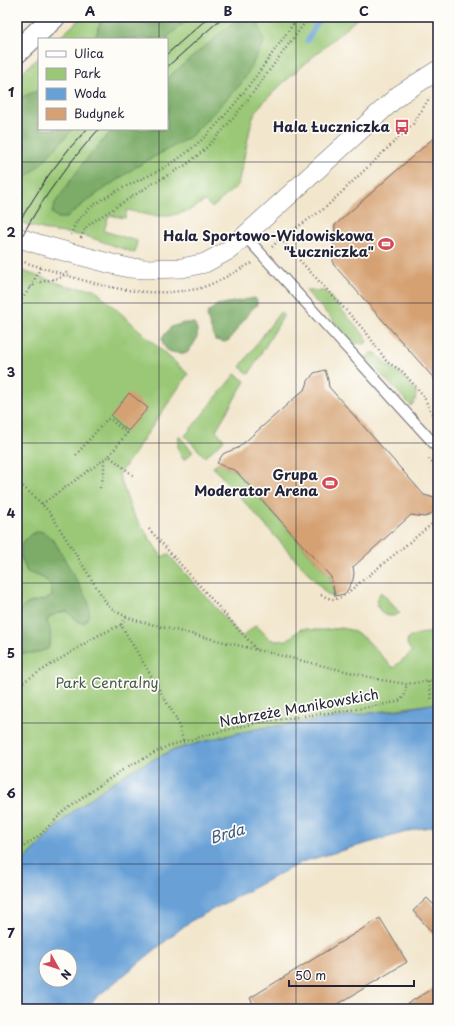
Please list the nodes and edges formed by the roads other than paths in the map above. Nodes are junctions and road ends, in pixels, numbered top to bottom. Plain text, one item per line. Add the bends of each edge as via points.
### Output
1 (54, 17) edge
2 (17, 52) edge
3 (438, 70) edge
4 (245, 236) junction
5 (17, 237) edge
6 (438, 448) edge

1 - 2 street
3 - 4 street via 399,95
4 - 5 street via 230,250 204,263 182,268 157,269 129,268
4 - 6 lane

